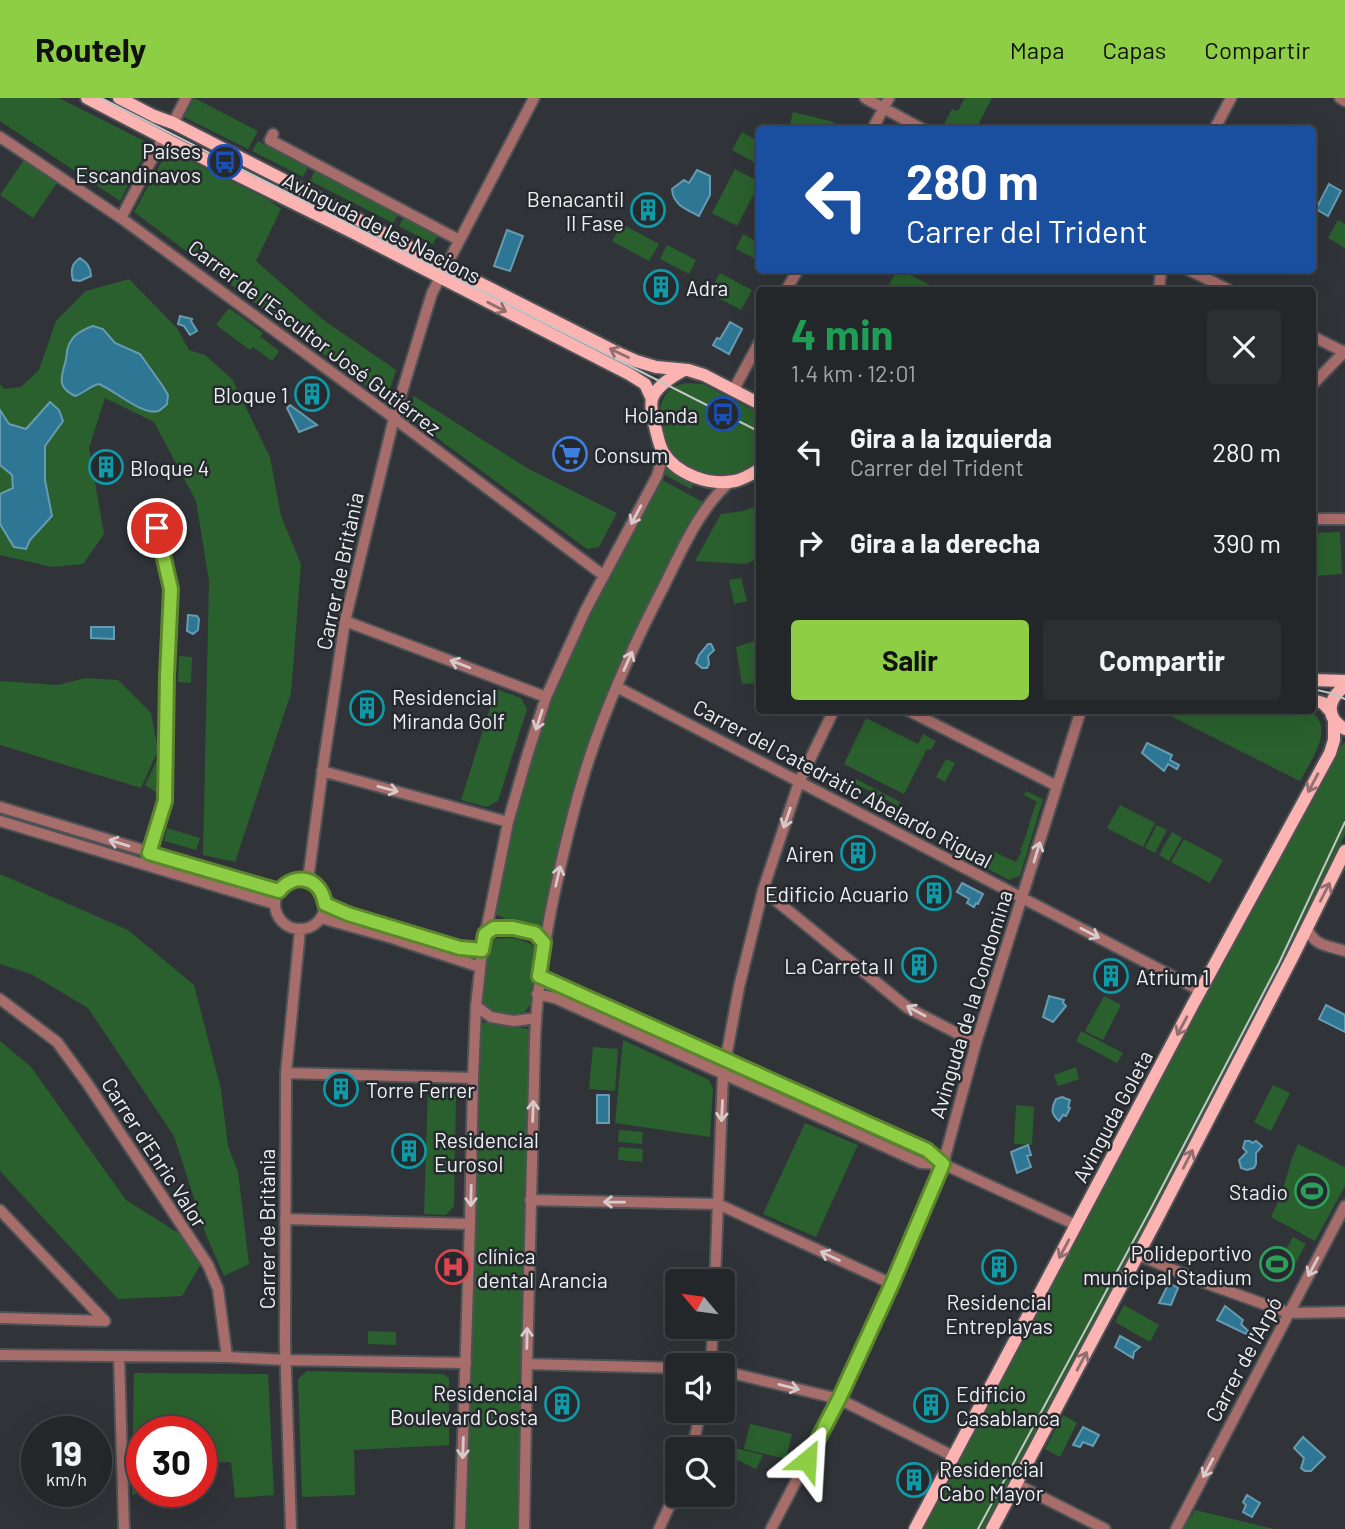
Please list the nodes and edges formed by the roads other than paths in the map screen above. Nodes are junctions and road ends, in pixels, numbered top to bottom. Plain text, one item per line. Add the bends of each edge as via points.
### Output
1 (87, 98) edge
2 (119, 98) edge
3 (186, 98) edge
4 (534, 98) edge
5 (864, 98) edge
6 (1231, 98) edge
7 (1340, 98) edge
8 (1345, 101) edge
9 (886, 103) edge
10 (173, 123) junction
11 (874, 126) edge
12 (918, 126) edge
13 (1216, 126) edge
14 (273, 134) dead end
15 (0, 137) edge
16 (163, 138) junction
17 (121, 218) junction
18 (459, 240) junction
19 (442, 271) junction
20 (1195, 273) edge
21 (1223, 287) edge
22 (1316, 337) edge
23 (756, 348) edge
24 (1344, 352) edge
25 (684, 370) junction
26 (1316, 381) edge
27 (734, 389) junction
28 (652, 399) junction
29 (756, 402) edge
30 (394, 418) junction
31 (664, 453) junction
32 (756, 472) edge
33 (731, 481) junction
34 (1316, 519) edge
35 (1345, 519) edge
36 (157, 528) dead end
37 (603, 575) junction
38 (345, 621) junction
39 (1316, 680) edge
40 (1345, 683) edge
41 (617, 687) junction
42 (546, 696) junction
43 (1316, 700) edge
44 (832, 714) edge
45 (915, 714) edge
46 (1080, 714) edge
47 (1333, 716) junction
48 (1345, 729) edge
49 (322, 771) junction
50 (799, 782) junction
51 (1057, 786) junction
52 (0, 807) edge
53 (0, 821) edge
54 (508, 822) junction
55 (1345, 851) edge
56 (149, 853) junction
57 (308, 880) junction
58 (763, 890) junction
59 (279, 891) junction
60 (1023, 898) junction
61 (275, 904) junction
62 (325, 904) junction
63 (321, 918) junction
64 (1307, 928) junction
65 (300, 930) junction
66 (485, 934) junction
67 (1315, 942) junction
68 (544, 943) junction
69 (482, 950) junction
70 (1296, 951) junction
71 (1345, 951) edge
72 (480, 967) junction
73 (539, 976) junction
74 (1201, 991) junction
75 (537, 994) junction
76 (0, 999) edge
77 (477, 1006) junction
78 (536, 1018) junction
79 (976, 1043) junction
80 (725, 1060) junction
81 (286, 1073) junction
82 (723, 1074) junction
83 (473, 1078) junction
84 (943, 1164) junction
85 (530, 1200) junction
86 (718, 1204) junction
87 (1345, 1206) edge
88 (0, 1210) edge
89 (285, 1219) junction
90 (470, 1224) junction
91 (1076, 1225) junction
92 (1138, 1255) junction
93 (715, 1269) edge
94 (892, 1284) junction
95 (1345, 1312) edge
96 (1289, 1313) junction
97 (0, 1318) edge
98 (0, 1355) edge
99 (119, 1356) junction
100 (227, 1357) junction
101 (286, 1360) junction
102 (466, 1363) junction
103 (527, 1364) junction
104 (665, 1368) edge
105 (735, 1374) edge
106 (839, 1399) junction
107 (953, 1456) junction
108 (1016, 1484) junction
109 (669, 1507) edge
110 (124, 1529) edge
111 (291, 1529) edge
112 (460, 1529) edge
113 (524, 1529) edge
114 (659, 1529) edge
115 (771, 1529) edge
116 (915, 1529) edge
117 (992, 1529) edge
118 (1105, 1529) edge
119 (1175, 1529) edge

1 - 16 main road, Avinguda de les Nacions
2 - 10 main road, Avinguda de les Nacions
3 - 10 street
4 - 18 street, Carrer de Britània
5 - 9 street
6 - 13 street
7 - 8 street
9 - 11 street
9 - 12 street
10 - 19 main road, Avinguda de les Nacions via 279,177
14 - 18 street, Avinguda de les Nacions via 270,140
15 - 17 street, Carrer de l'Escultor José Gutiérrez
16 - 17 street
16 - 19 main road, Avinguda de les Nacions
17 - 30 street, Carrer de l'Escultor José Gutiérrez
18 - 19 street, Carrer de Britània
25 -> 19 main road, Avinguda de les Nacions via 636,361
19 -> 28 main road, Avinguda de les Nacions via 629,374 645,384
19 - 30 street, Carrer de Britània
20 - 21 street
22 - 24 street
23 - 27 street
24 - 26 street
25 - 27 main road, Avinguda de les Nacions
25 - 28 main road via 671,377
27 - 29 main road, Avinguda de les Nacions
28 - 31 main road
30 - 37 street, Carrer de l'Escultor José Gutiérrez
30 - 38 street, Carrer de Britània
31 - 33 main road via 693,477
31 -> 37 street via 657,476
32 - 33 main road
41 -> 33 street via 678,557 708,505
34 - 35 street
36 - 56 street via 171,589 165,801
37 - 42 street
42 -> 38 street
38 - 49 street, Carrer de Britània
39 - 40 main road
40 - 47 main road, Avinguda Goleta via 1331,702
41 - 50 street, Carrer del Catedràtic Abelardo Rigual
68 -> 41 street via 572,815
42 -> 54 street
43 - 47 main road
44 - 50 street
45 - 51 street
46 - 51 street, Avinguda de la Condomina
47 - 48 main road
47 -> 74 main road, Avinguda Goleta via 1334,740 1329,753
49 -> 54 street
49 - 57 street, Carrer de Britània
50 -> 58 street
50 - 60 street, Carrer del Catedràtic Abelardo Rigual
60 -> 51 street, Avinguda de la Condomina
56 -> 52 street
53 - 61 street
54 - 66 street
64 -> 55 main road
56 - 59 street
57 - 59 street via 291,881
57 - 62 street via 320,890
79 -> 58 street via 908,1008
58 - 80 street
59 - 61 street
60 -> 74 street, Carrer del Catedràtic Abelardo Rigual
60 - 79 street, Avinguda de la Condomina
61 - 65 street via 285,925
62 - 63 street
62 - 69 street via 460,948
63 - 65 street
63 - 72 street
64 - 67 street
64 - 70 main road
65 - 81 street, Carrer de Britània
66 - 68 street via 494,928 513,928 535,933
66 - 69 street
67 - 70 street
67 - 71 street
68 - 73 street
69 - 72 street
92 -> 70 main road
72 - 77 street
73 - 75 street
73 - 80 street
74 -> 91 main road, Avinguda Goleta
75 - 78 street
75 - 82 street
76 - 100 street, Carrer d'Enric Valor via 57,1042 208,1265 218,1289
77 - 78 street via 491,1017
77 - 83 street
85 -> 78 street
79 - 84 street, Avinguda de la Condomina
80 - 82 street
80 - 84 street via 927,1150
81 - 83 street
81 - 89 street, Carrer de Britània
82 - 84 street via 921,1163
82 -> 86 street
83 -> 90 street
84 - 91 street
84 - 94 street, Avinguda de la Condomina
86 -> 85 street
103 -> 85 street
86 - 93 street
94 -> 86 street
87 -> 96 street, Carrer de l'Arpó
88 - 97 street via 105,1321
89 - 90 street
89 - 101 street, Carrer de Britània
90 - 102 street
91 -> 107 main road, Avinguda Goleta
92 - 96 street
108 -> 92 main road
94 - 106 street, Avinguda de la Condomina
95 - 96 street
96 -> 119 street, Carrer de l'Arpó
98 - 99 street
99 - 100 street
99 - 110 street
100 - 101 street
101 - 102 street
101 - 111 street, Carrer de Britània
102 -> 112 street
103 - 104 street
103 - 113 street
105 -> 106 street
106 - 107 street
106 - 115 street, Avinguda de la Condomina
107 - 116 main road, Avinguda Goleta
108 - 117 main road
108 - 118 street
109 - 114 street

